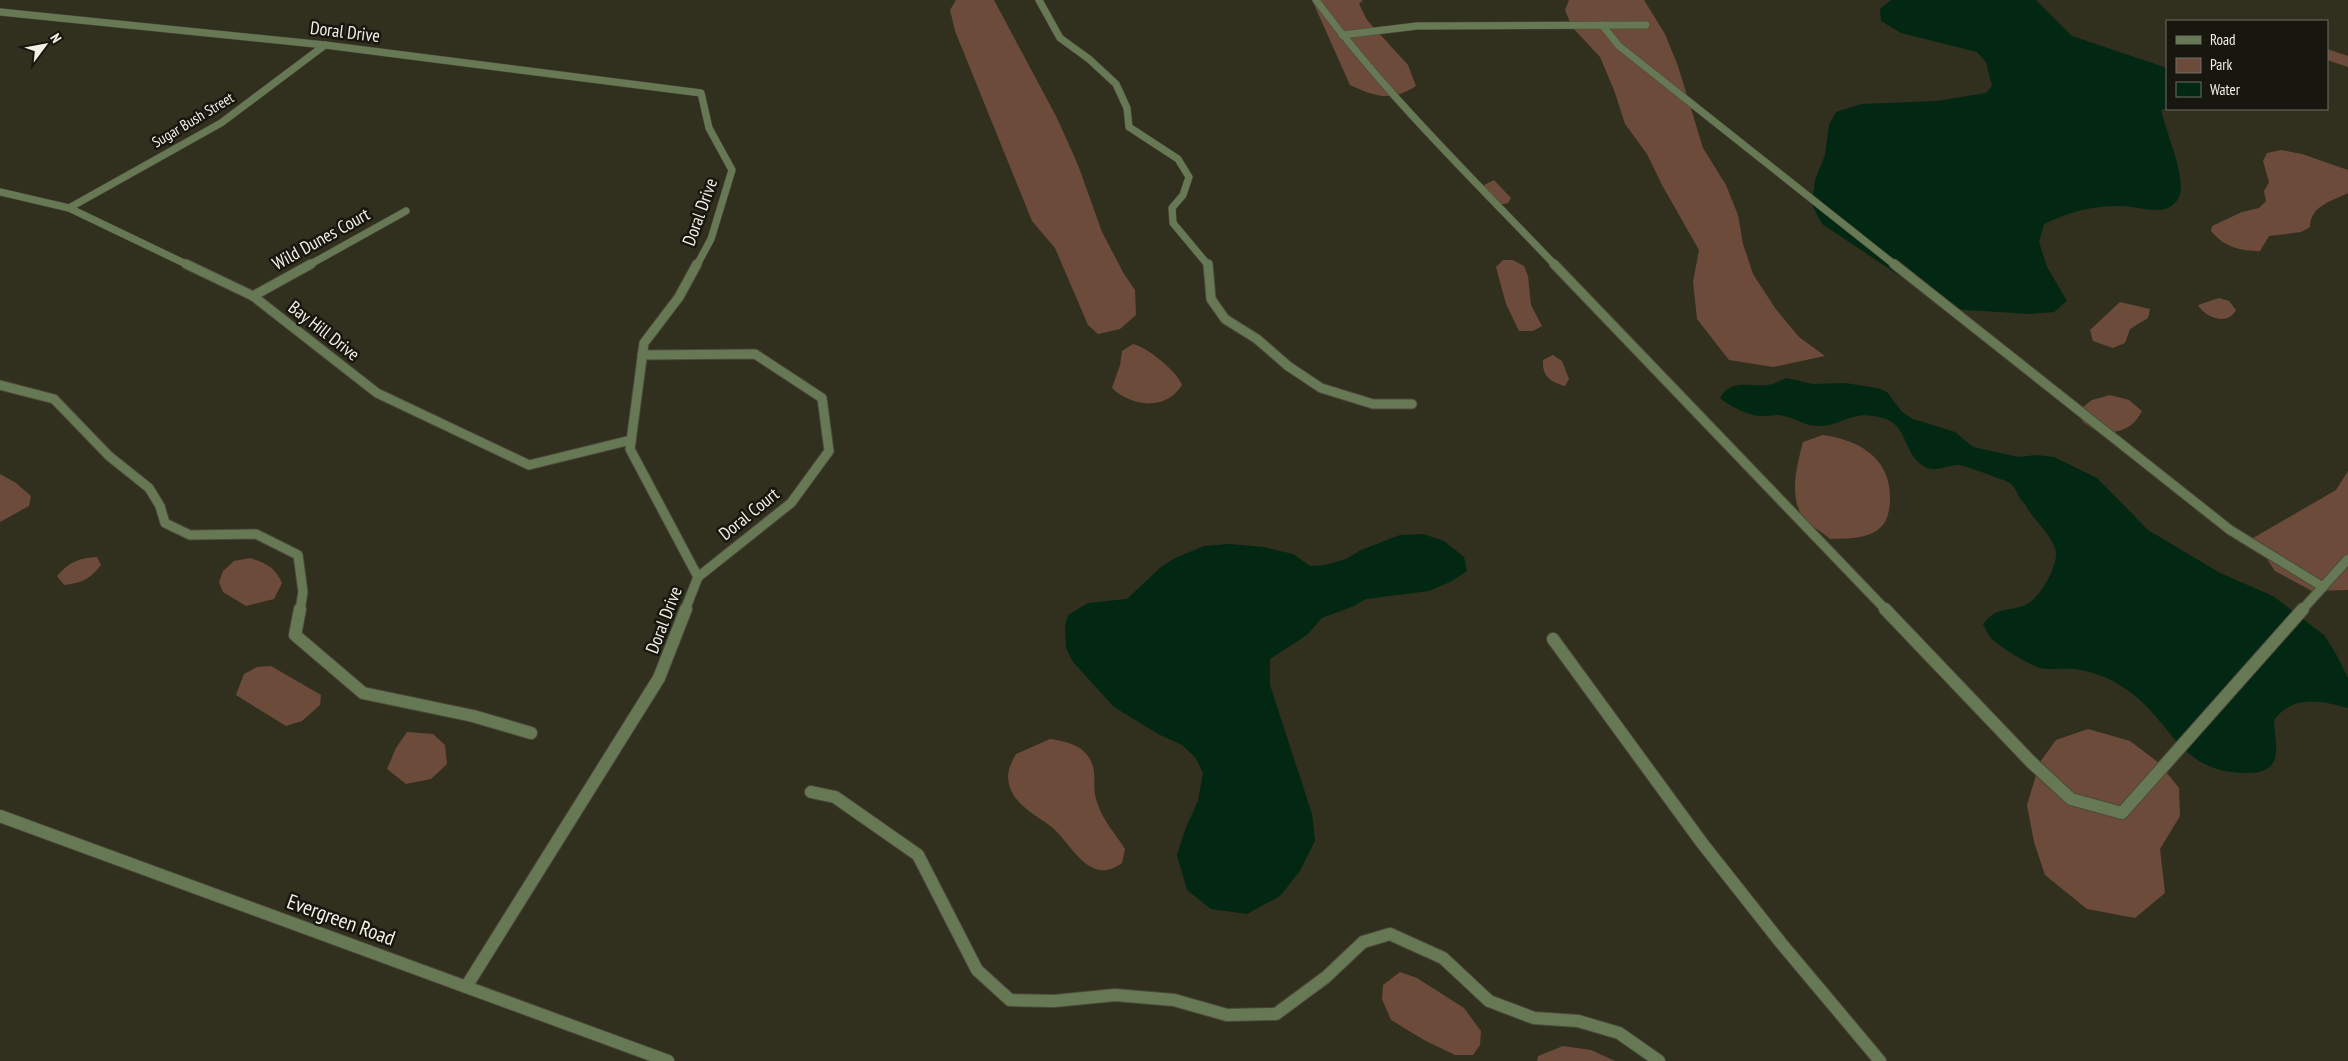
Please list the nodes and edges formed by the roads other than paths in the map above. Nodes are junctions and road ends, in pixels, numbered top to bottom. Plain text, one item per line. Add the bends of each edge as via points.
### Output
1 (1039, 0) edge
2 (1316, 0) edge
3 (0, 12) edge
4 (1602, 25) junction
5 (1646, 25) dead end
6 (1342, 35) junction
7 (325, 45) junction
8 (0, 192) edge
9 (69, 208) junction
10 (406, 211) dead end
11 (253, 296) junction
12 (642, 355) junction
13 (0, 385) edge
14 (1412, 404) dead end
15 (631, 440) junction
16 (2348, 559) edge
17 (698, 577) junction
18 (2323, 587) junction
19 (1553, 639) dead end
20 (531, 733) dead end
21 (811, 792) dead end
22 (0, 816) edge
23 (466, 987) junction
24 (668, 1061) edge
25 (1659, 1061) edge
26 (1880, 1061) edge

1 - 14 street via 1060,38 1116,84 1126,108 1129,127 1178,159 1189,177 1183,195 1172,208 1173,224 1208,263 1211,299 1225,319 1321,388 1373,404
2 - 6 street
3 - 7 street, Doral Drive
4 - 5 street
4 - 6 street via 1417,26
4 - 18 street via 1619,46 2222,524
6 - 18 street via 1419,123 2031,762 2071,799 2122,813
7 - 9 street, Sugar Bush Street via 221,123
7 - 12 street, Doral Drive via 701,93 709,128 732,170 711,239 679,297 644,343
8 - 9 street, Bay Hill Drive
9 - 11 street, Bay Hill Drive
10 - 11 street, Wild Dunes Court
11 - 15 street, Bay Hill Drive via 377,393 529,465
12 - 15 street, Doral Drive
12 - 17 street, Doral Court via 755,354 822,398 828,451 791,503
13 - 20 street via 54,399 109,456 149,488 160,506 165,524 190,535 256,534 298,555 303,592 295,635 363,693 473,716
15 - 17 street, Doral Drive via 630,449
16 - 18 street
17 - 23 street, Doral Drive via 659,678
19 - 26 street via 1702,843
21 - 25 street via 835,797 918,855 976,970 1010,1000 1054,1001 1115,995 1174,1000 1227,1015 1276,1014 1326,977 1363,942 1390,934 1442,958 1489,1001 1534,1018 1578,1021 1619,1033
22 - 23 street, Evergreen Road
23 - 24 street, Evergreen Road

